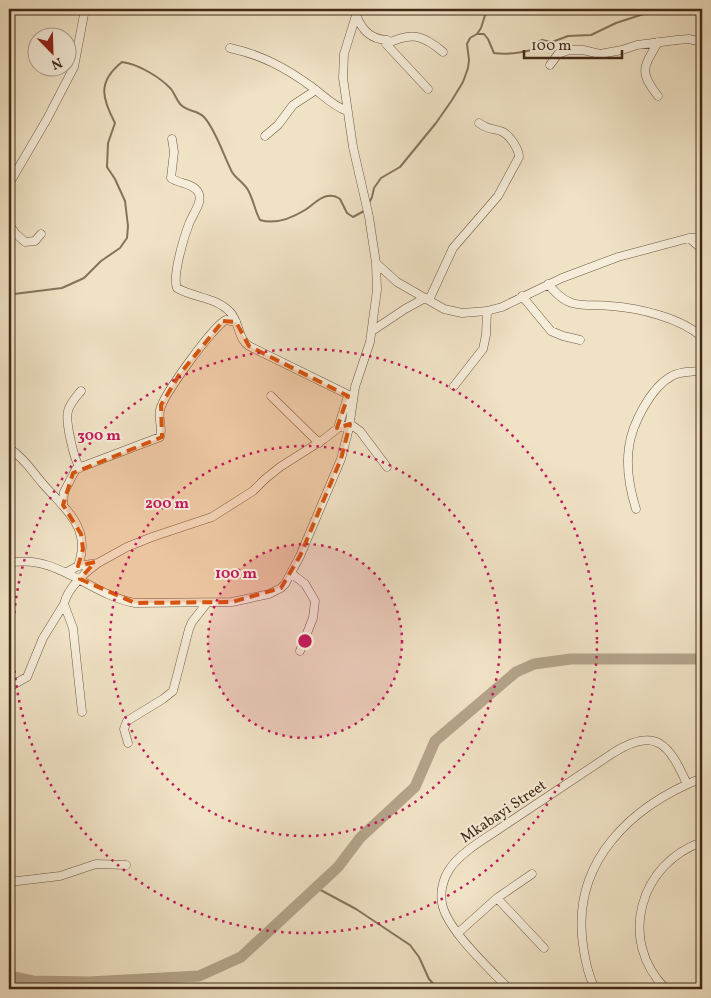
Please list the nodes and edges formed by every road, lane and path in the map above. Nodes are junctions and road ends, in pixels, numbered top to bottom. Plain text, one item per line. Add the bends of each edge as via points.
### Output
1 (85, 9) edge
2 (357, 12) edge
3 (658, 42) junction
4 (702, 42) edge
5 (386, 44) junction
6 (230, 48) dead end
7 (443, 52) dead end
8 (550, 64) dead end
9 (428, 89) dead end
10 (316, 90) junction
11 (658, 96) dead end
12 (347, 111) junction
13 (479, 123) dead end
14 (265, 136) dead end
15 (172, 139) dead end
16 (9, 184) edge
17 (9, 224) edge
18 (41, 234) dead end
19 (702, 237) edge
20 (689, 238) junction
21 (702, 249) edge
22 (376, 263) junction
23 (548, 284) junction
24 (522, 296) junction
25 (427, 299) junction
26 (487, 311) junction
27 (236, 322) junction
28 (372, 331) junction
29 (702, 337) edge
30 (580, 340) dead end
31 (702, 370) edge
32 (454, 386) dead end
33 (81, 391) dead end
34 (271, 396) dead end
35 (351, 396) junction
36 (350, 424) junction
37 (338, 428) junction
38 (318, 443) junction
39 (9, 448) edge
40 (387, 467) dead end
41 (80, 468) junction
42 (63, 506) junction
43 (636, 509) dead end
44 (9, 563) edge
45 (98, 563) junction
46 (78, 566) junction
47 (67, 572) junction
48 (291, 573) junction
49 (80, 579) junction
50 (207, 603) junction
51 (64, 604) junction
52 (300, 651) dead end
53 (9, 687) edge
54 (82, 712) dead end
55 (128, 743) dead end
56 (702, 778) edge
57 (687, 784) junction
58 (702, 842) edge
59 (126, 865) dead end
60 (532, 874) dead end
61 (9, 882) edge
62 (497, 898) junction
63 (458, 933) junction
64 (544, 948) dead end
65 (509, 989) edge
66 (595, 989) edge
67 (666, 989) edge

1 - 16 street via 74,68
2 - 5 street via 368,35 387,40
2 - 12 street via 347,40 343,68
3 - 4 street via 685,39
3 - 8 street via 600,54 569,50 558,54
3 - 11 street via 646,63 645,74
5 - 7 street via 402,37 418,37
5 - 9 street
6 - 10 street via 269,59
10 - 12 street
10 - 14 street via 293,105
12 - 22 street
13 - 25 street via 505,132 519,157 498,196 453,248
15 - 27 street via 171,178 193,187 200,198 186,232 176,286 222,305
17 - 18 street via 25,242 35,241
19 - 20 street
20 - 21 street
20 - 23 street via 618,257
22 - 25 street via 397,282
22 - 28 street via 377,290
23 - 24 street
23 - 29 street via 572,304 620,307 650,313 686,325
24 - 26 street
24 - 30 street via 551,331
25 - 26 street via 454,312
25 - 28 street via 405,308
26 - 32 street via 486,343
27 - 35 street via 243,341 249,346
27 - 41 street via 226,320 216,327 180,374 160,411 160,437
28 - 35 street via 366,358
31 - 43 street via 679,372 664,381 645,406 629,449 631,491
33 - 41 street via 70,405 67,417 74,459
34 - 38 street
35 - 36 street
35 - 37 street
36 - 37 street
36 - 40 street
36 - 48 street via 341,459
37 - 38 street
38 - 45 street via 280,467 253,491 220,513 138,542
39 - 42 street
41 - 42 street via 74,472 66,488
42 - 46 street via 81,534 83,549
44 - 47 street via 26,560
45 - 46 street
45 - 49 street
46 - 47 street
47 - 49 street
48 - 50 street via 281,588 269,594 232,602
48 - 52 street via 304,584 315,601 313,618
49 - 50 street via 126,602
49 - 51 street
50 - 55 street via 189,628 174,691 127,721 124,729
51 - 53 street via 43,638 27,677
51 - 54 street via 73,628
56 - 57 street
57 - 63 street, Mkabayi Street via 672,754 660,744 637,741 613,754 485,839 448,870 442,887 442,904
57 - 66 street via 631,819 607,846 590,877 581,916 589,974
58 - 67 street via 680,852 670,861 650,885 641,908 642,951 654,975
59 - 61 street via 96,864 60,876
60 - 62 street
62 - 63 street
62 - 64 street
63 - 65 street, Mkabayi Street

